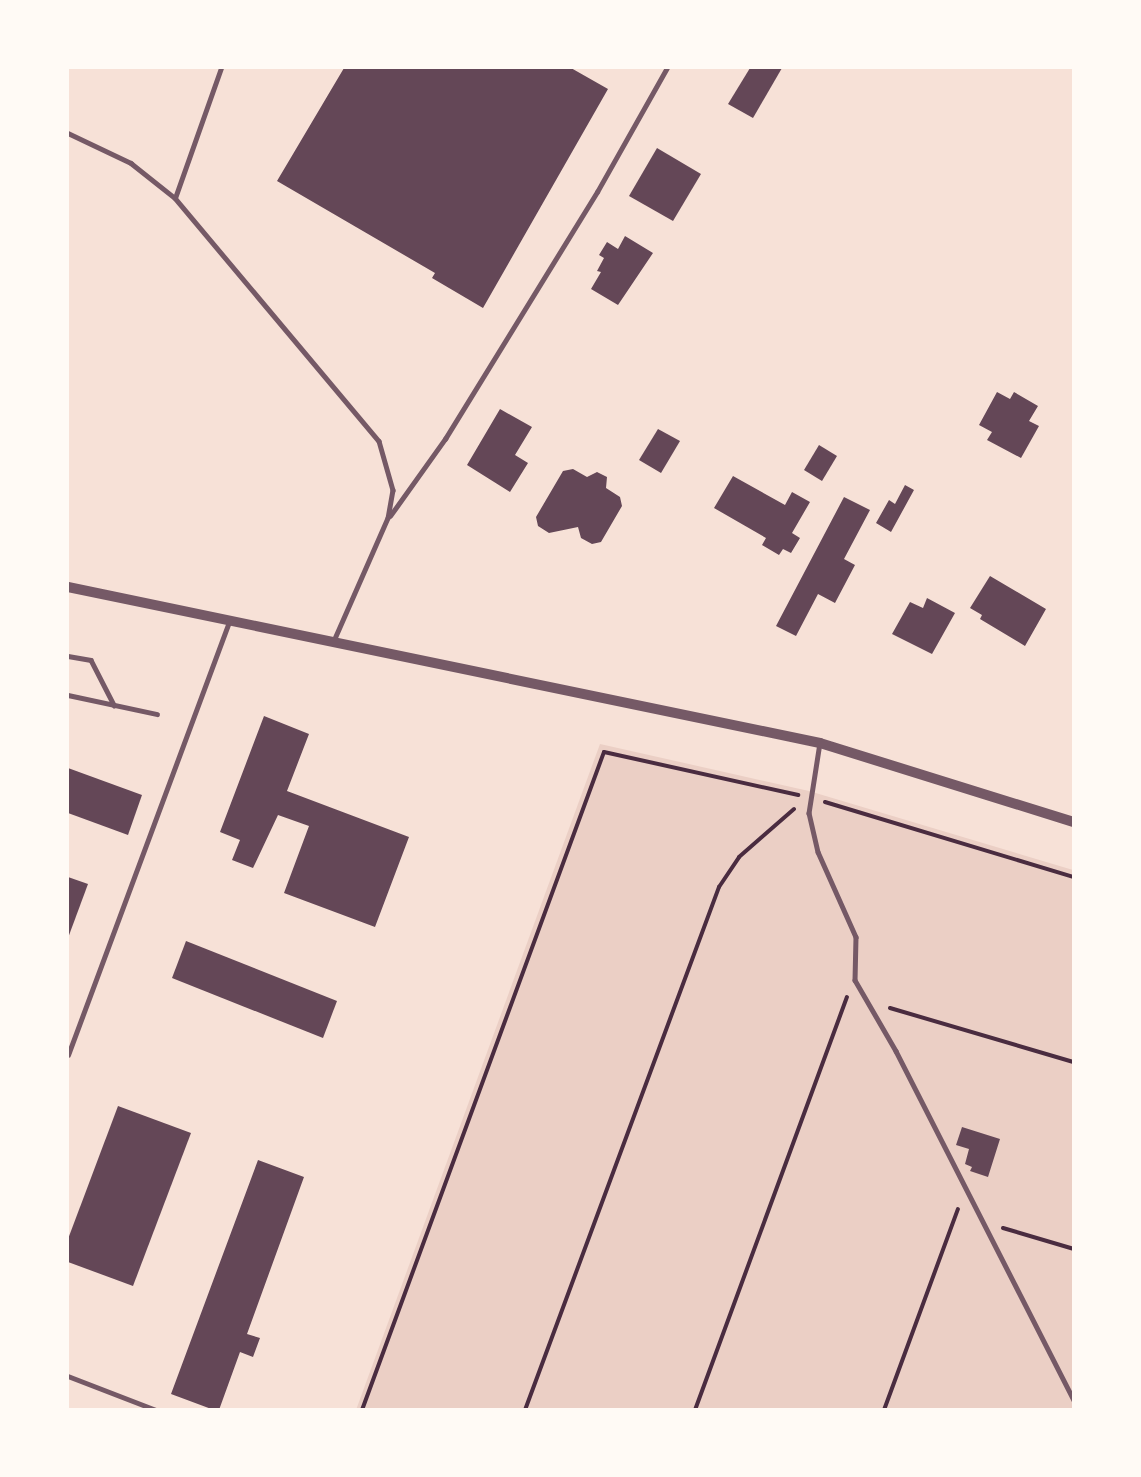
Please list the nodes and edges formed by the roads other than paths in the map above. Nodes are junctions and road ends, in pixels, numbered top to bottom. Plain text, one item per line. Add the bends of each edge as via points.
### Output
1 (221, 68) edge
2 (667, 68) edge
3 (68, 133) edge
4 (175, 198) junction
5 (388, 518) junction
6 (68, 586) edge
7 (230, 620) junction
8 (334, 642) junction
9 (68, 656) edge
10 (68, 695) edge
11 (114, 705) junction
12 (157, 714) dead end
13 (820, 743) junction
14 (1074, 822) edge
15 (68, 1055) edge
16 (68, 1376) edge
17 (1074, 1401) edge
18 (156, 1410) edge

1 - 4 lane
2 - 5 lane via 597,192 451,429
3 - 4 lane via 130,163
4 - 5 lane via 379,441 393,490
5 - 8 lane
6 - 7 street
7 - 8 street
7 - 15 lane
8 - 13 street
9 - 11 lane via 91,660
10 - 11 lane
11 - 12 lane
13 - 14 street
13 - 17 lane via 808,797 818,852 856,937 855,980 896,1052
16 - 18 lane

